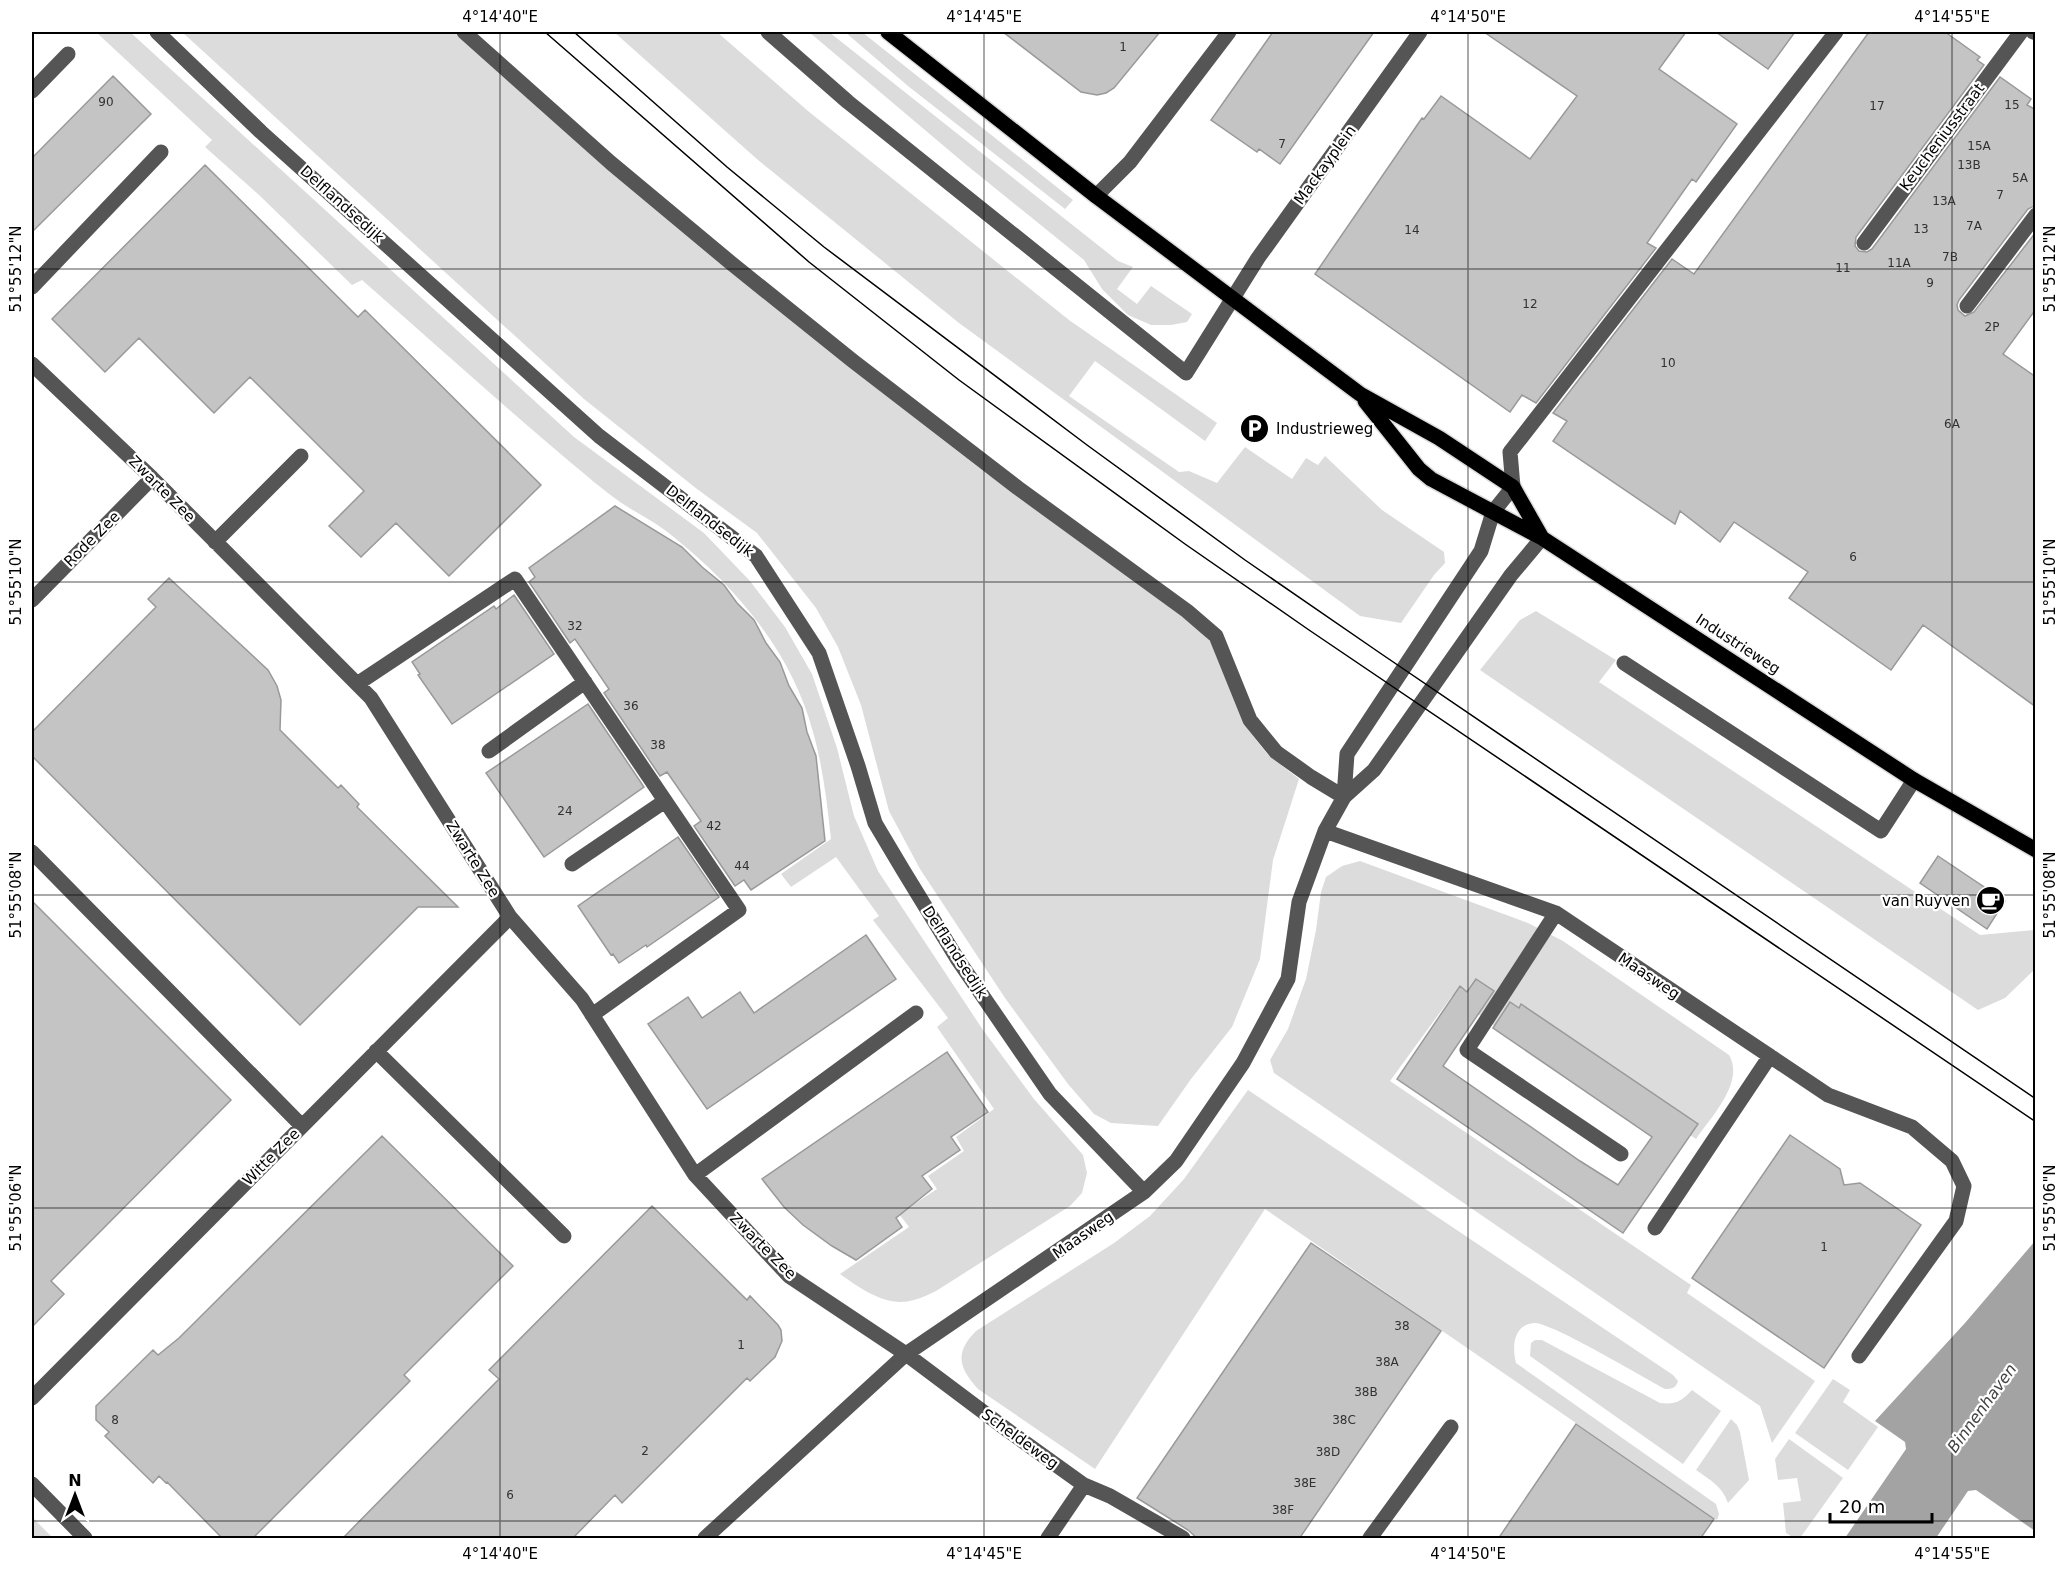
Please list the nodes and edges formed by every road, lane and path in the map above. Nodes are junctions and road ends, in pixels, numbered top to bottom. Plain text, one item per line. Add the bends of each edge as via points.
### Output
1 (157, 32) edge
2 (464, 32) edge
3 (768, 32) edge
4 (888, 32) edge
5 (1229, 32) edge
6 (1420, 32) edge
7 (1836, 32) edge
8 (2021, 32) edge
9 (68, 54) dead end
10 (32, 91) edge
11 (162, 152) dead end
12 (1096, 196) junction
13 (2036, 215) edge
14 (1864, 243) dead end
15 (32, 287) edge
16 (1233, 300) junction
17 (1967, 306) dead end
18 (32, 364) edge
19 (1360, 394) junction
20 (301, 456) dead end
21 (152, 478) junction
22 (1513, 487) junction
23 (1492, 512) junction
24 (1542, 538) junction
25 (216, 542) junction
26 (32, 600) edge
27 (1624, 663) dead end
28 (585, 682) junction
29 (357, 684) junction
30 (489, 751) dead end
31 (1914, 780) junction
32 (1344, 797) junction
33 (665, 801) junction
34 (1325, 831) junction
35 (2036, 850) edge
36 (32, 852) edge
37 (572, 864) dead end
38 (1556, 913) junction
39 (510, 916) junction
40 (916, 1014) dead end
41 (592, 1015) junction
42 (376, 1051) junction
43 (1770, 1056) junction
44 (302, 1126) junction
45 (1622, 1154) dead end
46 (695, 1175) junction
47 (1144, 1192) junction
48 (1655, 1228) dead end
49 (564, 1236) dead end
50 (906, 1354) junction
51 (1859, 1356) dead end
52 (32, 1398) edge
53 (1451, 1426) dead end
54 (32, 1484) edge
55 (1084, 1485) junction
56 (85, 1539) edge
57 (705, 1539) edge
58 (1048, 1539) edge
59 (1183, 1539) edge
60 (1371, 1539) edge

1 - 47 street, Delflandsedijk via 261,132 599,436 756,556 819,653 875,823 903,870 958,960 1050,1094
2 - 32 street via 611,163 844,354 1216,636 1250,720 1276,752
3 - 16 street, Mackayplein via 848,102 1186,373
4 - 12 main road, Industrieweg
5 - 12 street via 1130,162
6 - 16 street, Mackayplein via 1258,258
7 - 22 street via 1510,452
8 - 14 street, Keucheniusstraat
9 - 10 street
11 - 15 street
12 - 16 main road, Industrieweg
13 - 17 street
16 - 19 main road, Industrieweg
18 - 21 street, Zwarte Zee
19 - 22 main road, Industrieweg via 1439,438
19 - 23 main road, Industrieweg via 1419,469
20 - 25 street
21 - 25 street, Zwarte Zee
21 - 26 street, Rode Zee
22 - 23 street, Maasweg
22 - 24 main road, Industrieweg
23 - 24 main road, Industrieweg
23 - 32 street, Maasweg via 1481,551 1347,754
24 - 31 main road, Industrieweg
24 - 32 street, Maasweg via 1511,574 1374,770
25 - 29 street, Zwarte Zee
27 - 31 street via 1881,831
28 - 29 street via 515,579
28 - 30 street
28 - 33 street
29 - 39 street, Zwarte Zee via 371,699
31 - 35 main road, Industrieweg
32 - 34 street, Maasweg
33 - 37 street
33 - 41 street via 739,910
34 - 38 street, Maasweg
34 - 47 street, Maasweg via 1299,902 1288,979 1223,1092 1176,1161
36 - 44 street
38 - 43 street, Maasweg
38 - 45 street via 1467,1050
39 - 41 street, Zwarte Zee
39 - 42 street, Witte Zee
40 - 46 street
41 - 46 street, Zwarte Zee
42 - 44 street, Witte Zee
42 - 49 street
43 - 48 street
43 - 51 street, Maasweg via 1828,1095 1912,1127 1953,1161 1964,1186 1956,1221
44 - 52 street, Witte Zee
46 - 50 street, Zwarte Zee via 789,1276
47 - 50 street, Maasweg
50 - 55 street, Scheldeweg
50 - 57 street, Maasweg
53 - 60 street
54 - 56 street
55 - 58 street
55 - 59 street, Scheldeweg

